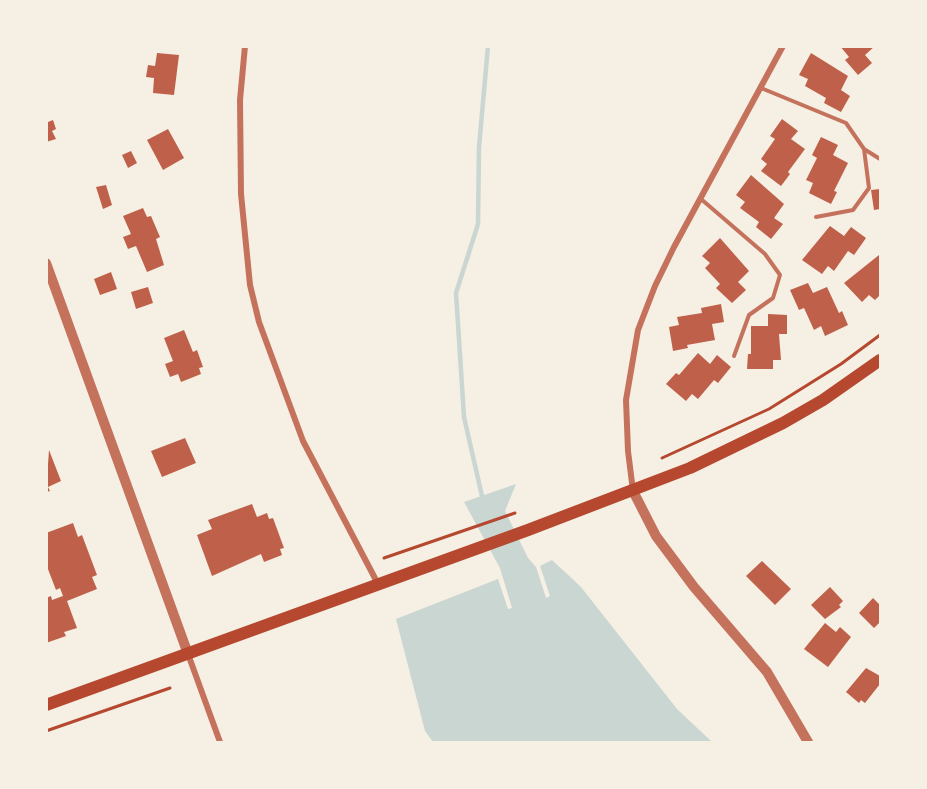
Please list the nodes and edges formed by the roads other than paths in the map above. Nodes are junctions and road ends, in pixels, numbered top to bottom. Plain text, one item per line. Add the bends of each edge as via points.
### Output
1 (245, 46) edge
2 (783, 46) edge
3 (760, 88) junction
4 (864, 149) junction
5 (880, 159) edge
6 (701, 199) junction
7 (816, 218) dead end
8 (46, 263) edge
9 (734, 356) dead end
10 (880, 360) edge
11 (633, 491) junction
12 (379, 585) junction
13 (188, 654) junction
14 (46, 705) edge
15 (220, 742) edge
16 (808, 742) edge

1 - 12 street via 240,100 240,183 250,285 259,322 303,441
2 - 3 street
3 - 4 lane via 846,123
3 - 6 street
4 - 5 lane
4 - 7 lane via 869,188 853,210
6 - 9 lane via 765,254 780,275 773,298 749,315
6 - 11 street via 654,286 631,357 626,417
8 - 13 street
10 - 11 main road via 823,400 747,442
11 - 12 main road
11 - 16 street via 656,536 766,672
12 - 13 main road
13 - 14 main road
13 - 15 street

